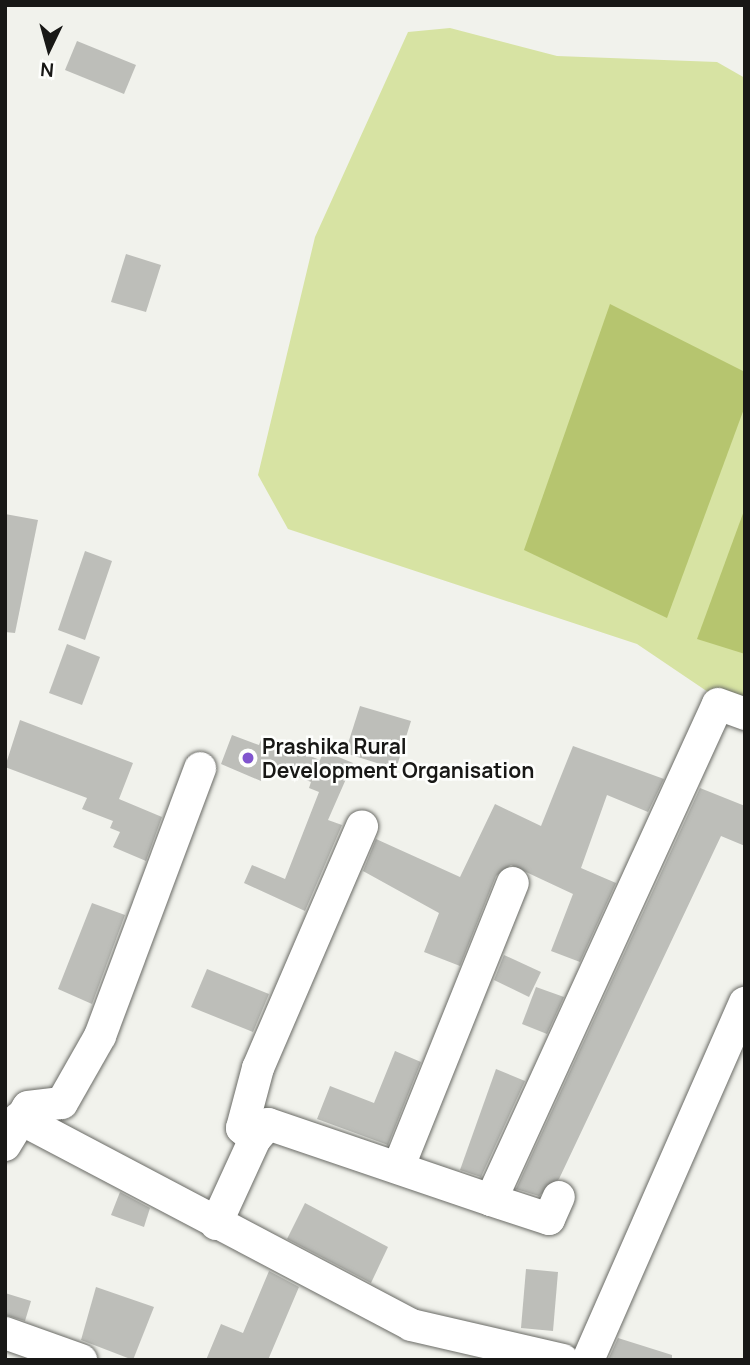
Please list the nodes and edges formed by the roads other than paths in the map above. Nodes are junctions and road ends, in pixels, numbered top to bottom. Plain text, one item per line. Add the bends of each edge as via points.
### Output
1 (745, 714) edge
2 (200, 768) dead end
3 (362, 826) dead end
4 (513, 883) dead end
5 (745, 1003) edge
6 (12, 1131) edge
7 (255, 1139) junction
8 (399, 1166) junction
9 (559, 1198) dead end
10 (491, 1199) junction
11 (216, 1224) junction
12 (5, 1333) edge
13 (81, 1360) edge
14 (563, 1360) edge
15 (587, 1360) edge

1 - 10 street via 718,704
2 - 6 street via 100,1036 62,1103 28,1107
3 - 7 street via 258,1068 242,1128
4 - 8 street
5 - 15 street
6 - 11 street
7 - 8 street via 268,1124
7 - 11 street
8 - 10 street
9 - 10 street via 549,1219
11 - 14 street via 411,1325
12 - 13 street

